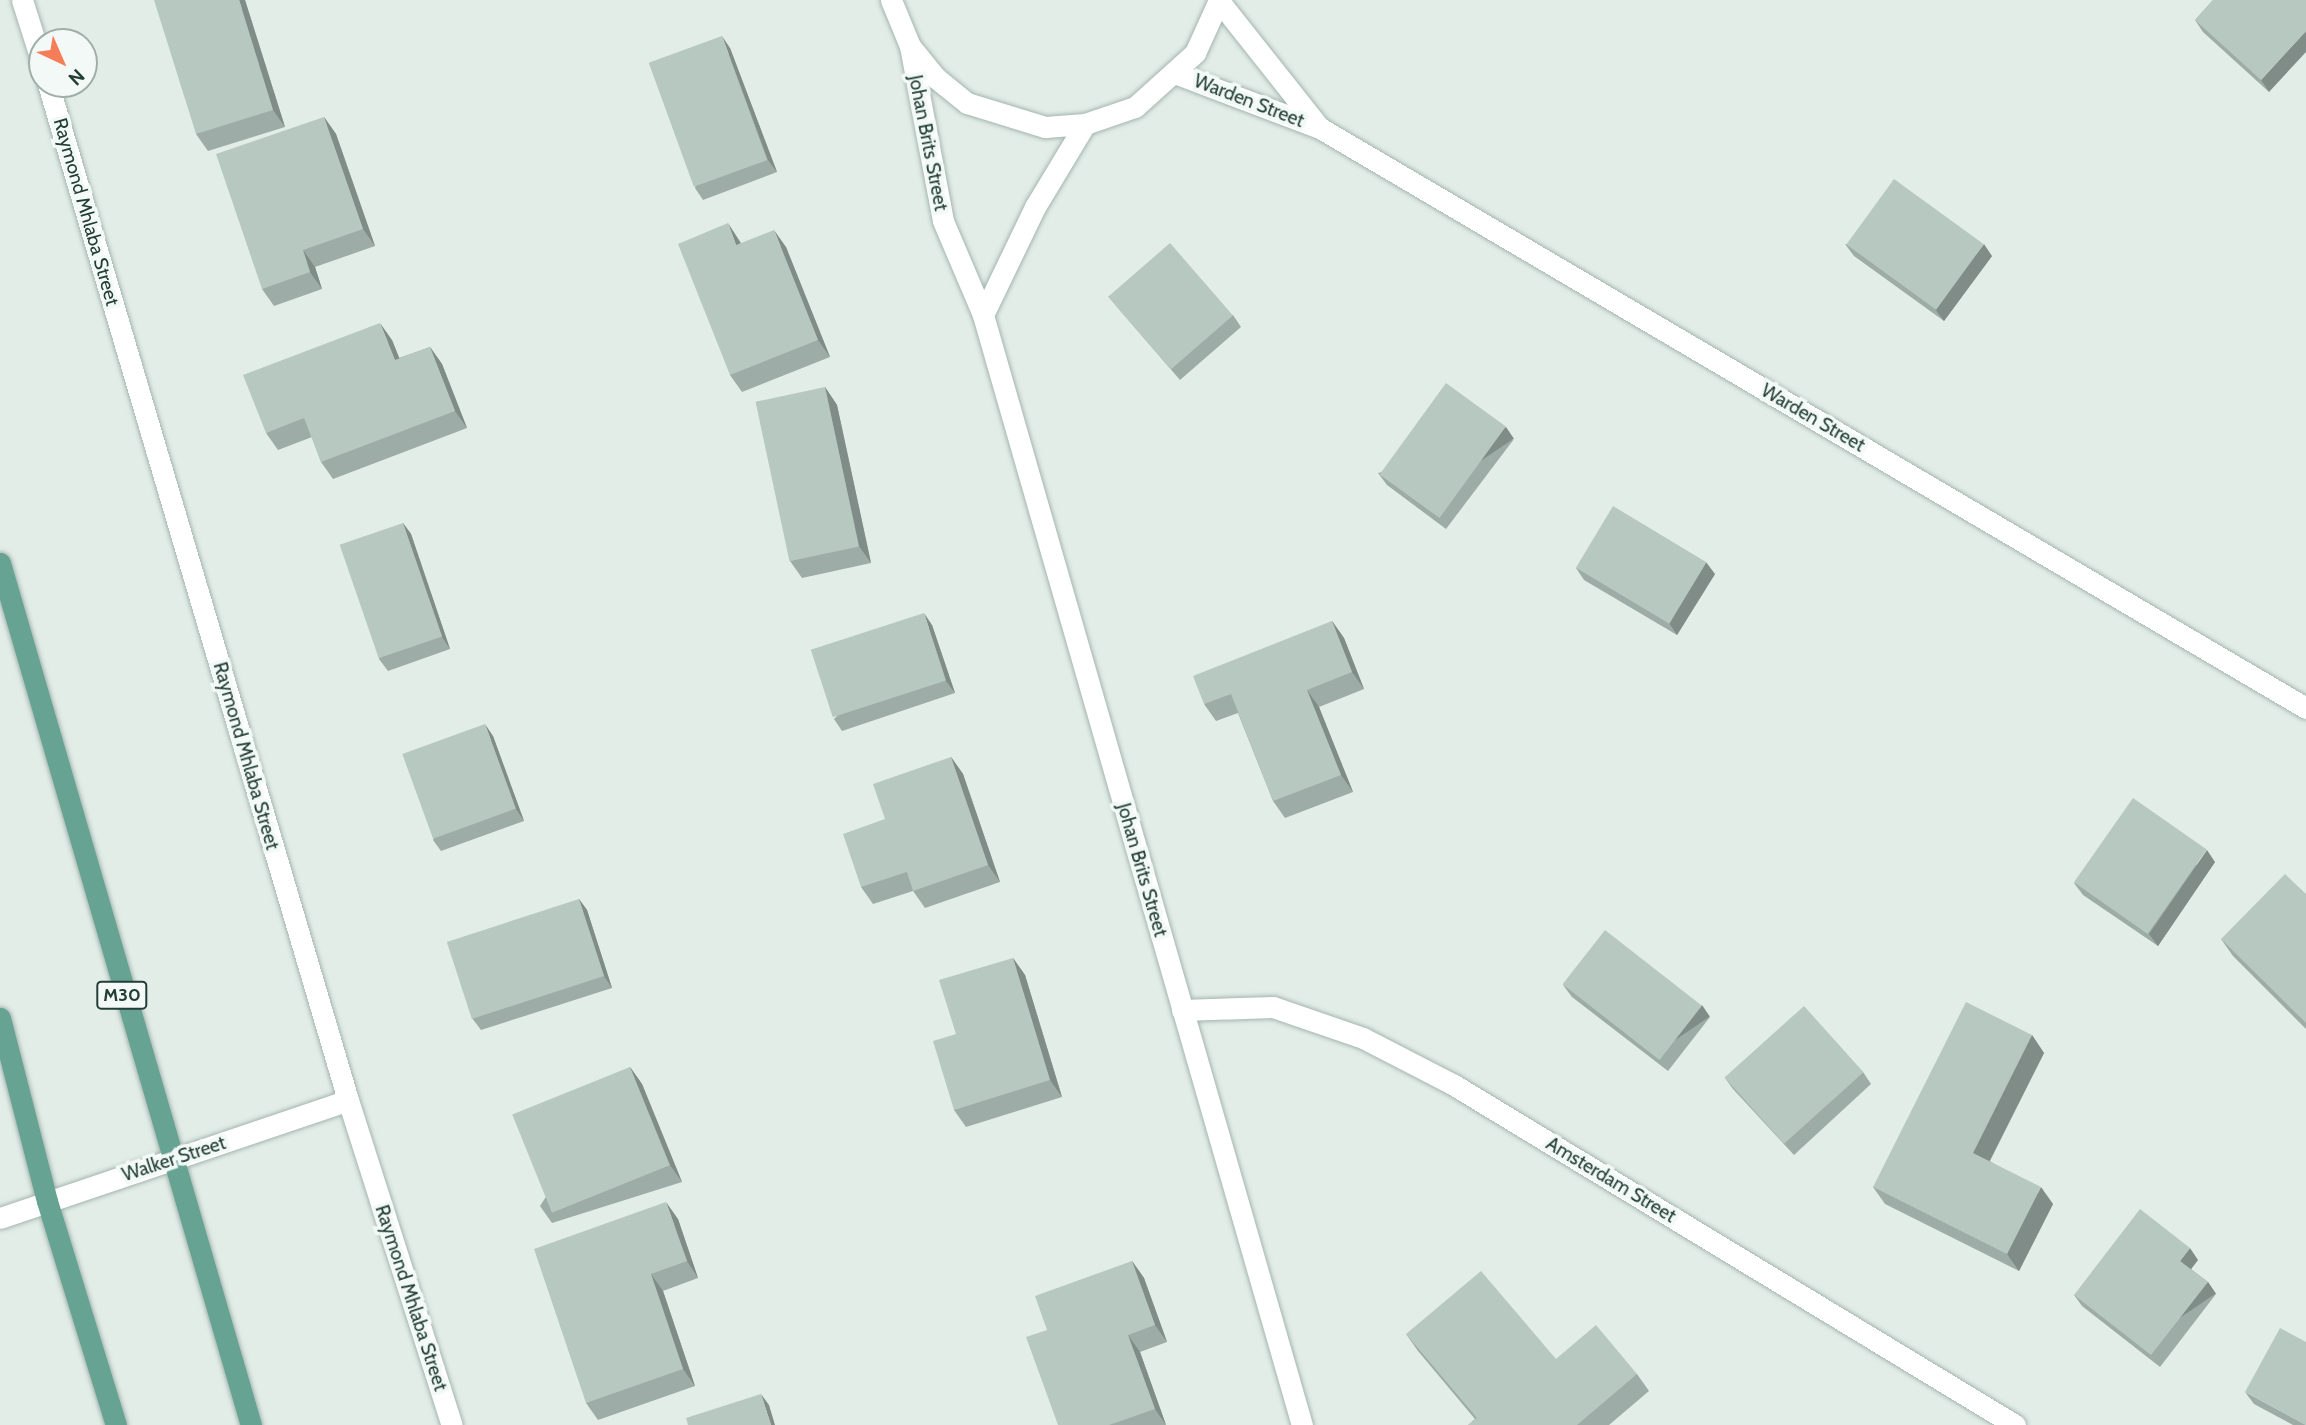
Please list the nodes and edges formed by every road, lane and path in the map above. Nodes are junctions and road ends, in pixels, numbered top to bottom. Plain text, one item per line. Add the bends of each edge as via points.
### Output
1 (22, 0) edge
2 (1219, 0) edge
3 (891, 1) edge
4 (31, 28) edge
5 (910, 46) junction
6 (1177, 74) junction
7 (52, 98) edge
8 (1085, 124) junction
9 (1320, 128) junction
10 (983, 315) junction
11 (0, 563) edge
12 (2306, 708) edge
13 (1182, 1010) junction
14 (0, 1018) edge
15 (348, 1100) junction
16 (169, 1162) junction
17 (47, 1201) junction
18 (0, 1218) edge
19 (116, 1425) edge
20 (251, 1425) edge
21 (452, 1425) edge
22 (1302, 1425) edge
23 (2015, 1425) edge

1 - 4 street
2 - 6 street
2 - 9 street, Warden Street
3 - 5 street
5 - 8 street via 967,103 1045,127
5 - 10 street, Johan Brits Street via 943,221
6 - 8 street via 1135,107
6 - 9 street, Warden Street
7 - 15 street, Raymond Mhlaba Street
8 - 10 street via 1035,207
9 - 12 street, Warden Street
10 - 13 street, Johan Brits Street
11 - 16 main road, M30
13 - 22 street, Johan Brits Street
13 - 23 street, Amsterdam Street via 1273,1007 1363,1038 1454,1085
14 - 17 main road
15 - 16 street, Walker Street
15 - 21 street, Raymond Mhlaba Street
16 - 17 street, Walker Street
16 - 20 main road, M30
17 - 18 street, Walker Street
17 - 19 main road

